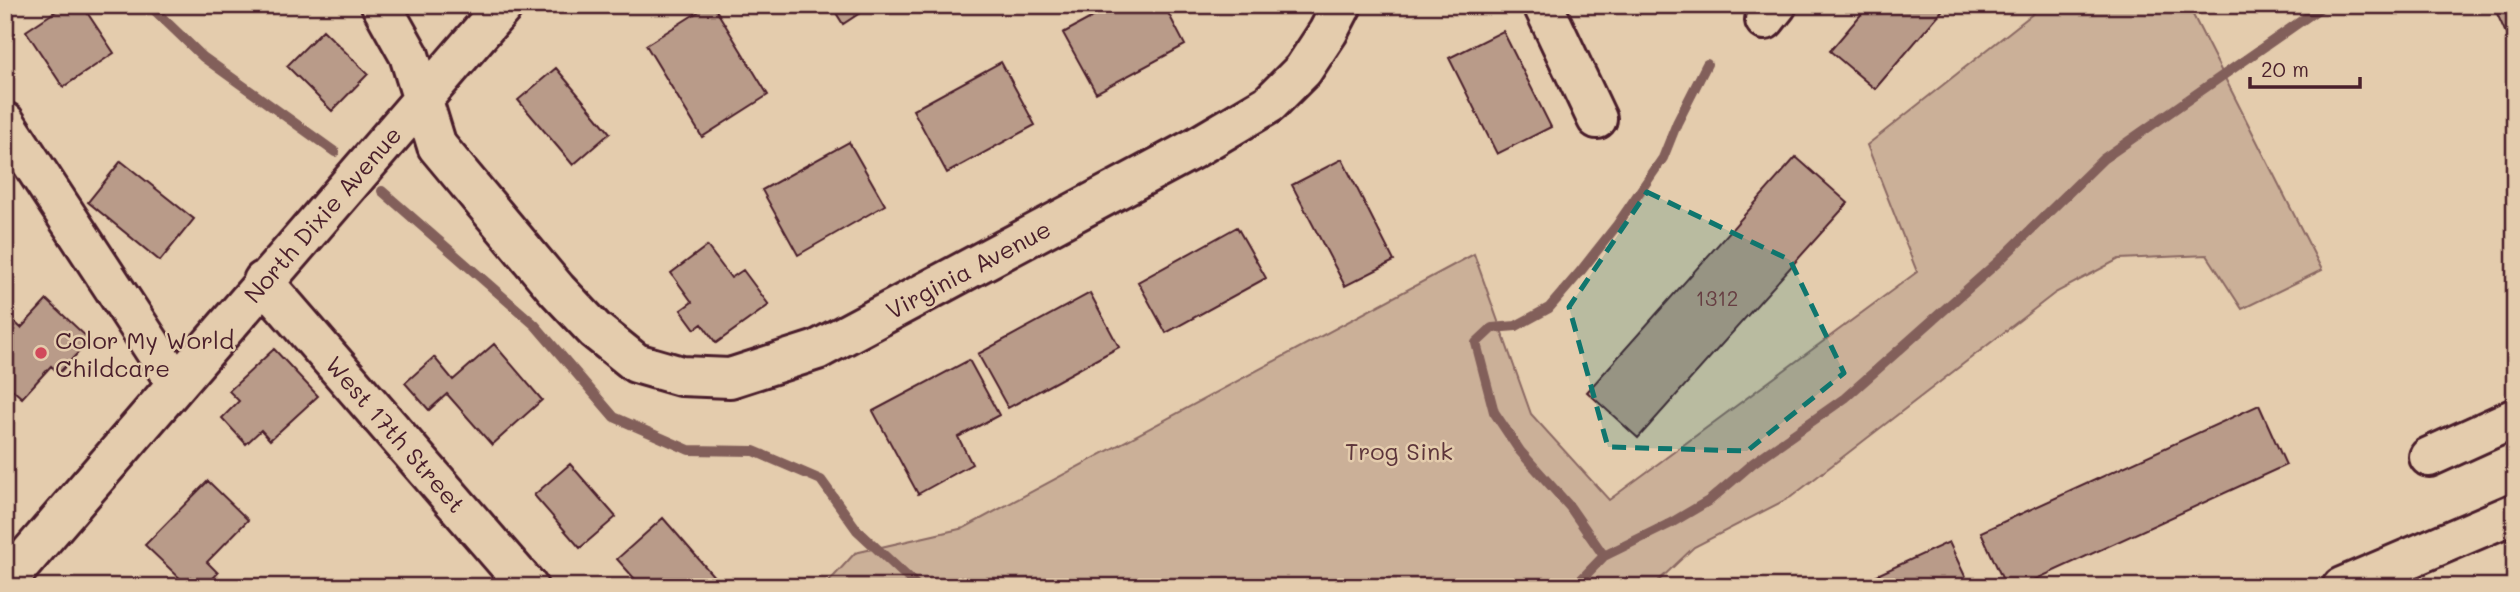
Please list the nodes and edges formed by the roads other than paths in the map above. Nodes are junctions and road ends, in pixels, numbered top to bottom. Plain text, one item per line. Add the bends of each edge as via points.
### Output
1 (381, 5) edge
2 (504, 5) edge
3 (1342, 5) edge
4 (1543, 5) edge
5 (423, 97) junction
6 (1597, 119) dead end
7 (5, 122) edge
8 (263, 281) junction
9 (176, 383) junction
10 (2515, 418) edge
11 (2429, 457) dead end
12 (2515, 513) edge
13 (2385, 578) edge
14 (5, 583) edge
15 (528, 587) edge
16 (2342, 587) edge

1 - 5 street, Virginia Avenue via 409,55
2 - 5 street, North Dixie Avenue
3 - 5 street, Virginia Avenue via 1303,70 1269,104 817,351 730,378 681,376 636,363 595,330 437,146
4 - 6 street
5 - 8 street, North Dixie Avenue
7 - 9 street
8 - 9 street, North Dixie Avenue
8 - 15 street, West 17th Street
9 - 14 street, North Dixie Avenue
10 - 11 street
12 - 13 street
13 - 16 street

